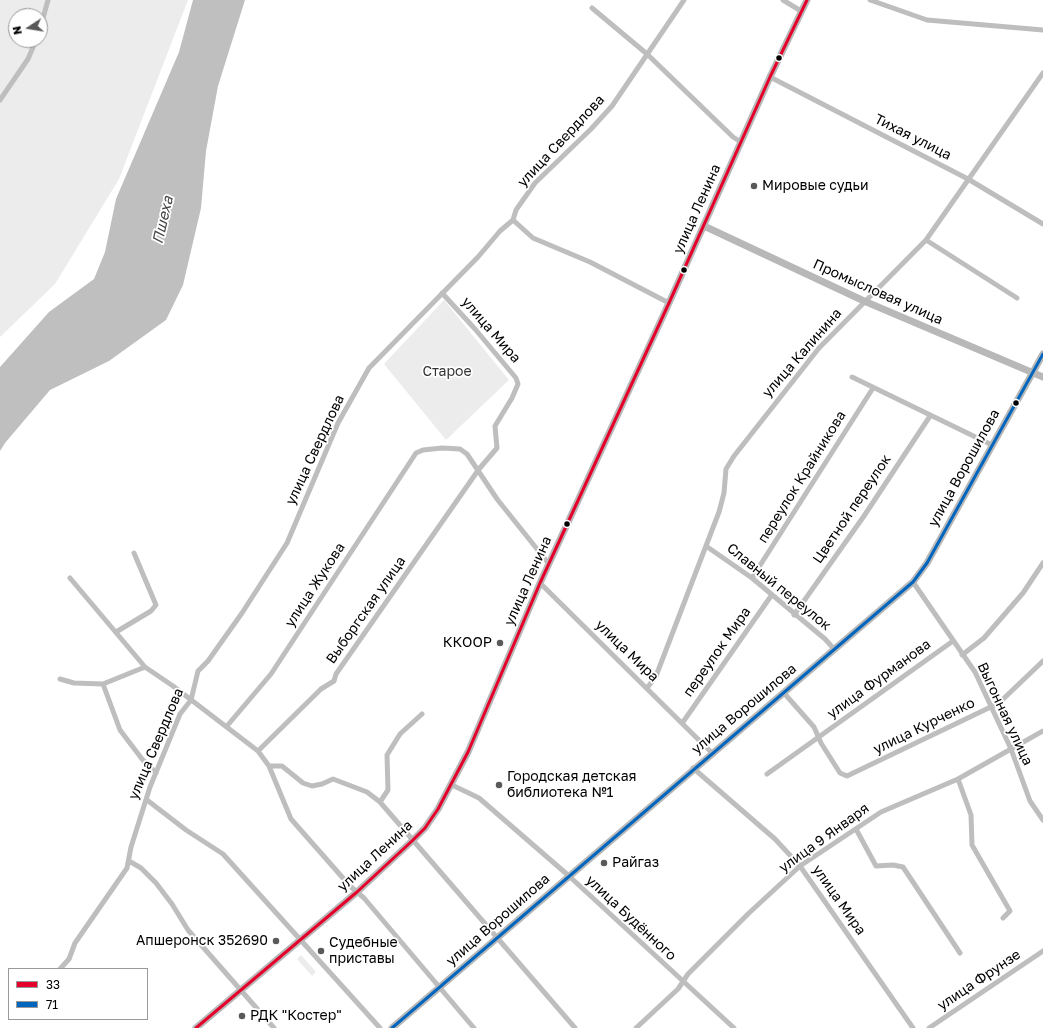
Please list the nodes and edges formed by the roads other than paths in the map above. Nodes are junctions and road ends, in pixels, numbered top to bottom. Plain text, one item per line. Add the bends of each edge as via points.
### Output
1 (684, 0) edge
2 (783, 0) edge
3 (807, 0) edge
4 (870, 0) edge
5 (592, 8) dead end
6 (801, 11) junction
7 (1043, 30) edge
8 (33, 48) edge
9 (647, 54) junction
10 (1043, 73) edge
11 (770, 77) junction
12 (0, 100) edge
13 (742, 142) junction
14 (968, 179) junction
15 (513, 220) junction
16 (1043, 224) edge
17 (704, 226) junction
18 (926, 240) junction
19 (442, 293) junction
20 (1017, 298) dead end
21 (864, 301) junction
22 (669, 303) junction
23 (1043, 354) edge
24 (1032, 372) junction
25 (852, 377) dead end
26 (1043, 377) edge
27 (872, 388) junction
28 (930, 416) junction
29 (992, 445) junction
30 (479, 470) junction
31 (706, 546) junction
32 (134, 553) dead end
33 (1043, 563) edge
34 (549, 564) junction
35 (70, 578) dead end
36 (752, 578) junction
37 (913, 582) junction
38 (540, 583) junction
39 (771, 596) junction
40 (794, 615) junction
41 (116, 632) junction
42 (953, 641) junction
43 (835, 650) junction
44 (962, 655) junction
45 (1043, 661) edge
46 (145, 667) junction
47 (60, 679) dead end
48 (103, 684) junction
49 (647, 688) junction
50 (784, 693) junction
51 (190, 700) junction
52 (990, 708) junction
53 (422, 714) dead end
54 (683, 722) junction
55 (227, 726) junction
56 (1043, 732) edge
57 (820, 736) junction
58 (1011, 750) junction
59 (258, 751) junction
60 (712, 753) junction
61 (269, 766) junction
62 (693, 768) junction
63 (156, 772) junction
64 (767, 774) dead end
65 (958, 779) junction
66 (452, 785) junction
67 (146, 800) junction
68 (380, 802) junction
69 (1043, 820) edge
70 (856, 829) junction
71 (412, 841) junction
72 (129, 861) junction
73 (800, 866) junction
74 (569, 876) junction
75 (356, 892) junction
76 (1003, 918) dead end
77 (497, 938) junction
78 (300, 939) junction
79 (1043, 951) edge
80 (960, 953) dead end
81 (61, 968) edge
82 (683, 982) junction
83 (439, 988) junction
84 (241, 990) junction
85 (196, 1028) edge
86 (274, 1028) edge
87 (380, 1028) edge
88 (392, 1028) edge
89 (474, 1028) edge
90 (575, 1028) edge
91 (636, 1028) edge
92 (734, 1028) edge
93 (912, 1028) edge
94 (929, 1028) edge

1 - 9 street, улица Свердлова
2 - 6 street
3 - 6 main road, улица Ленина
4 - 7 street via 927,20
5 - 9 street
6 - 11 main road, улица Ленина
8 - 12 street
9 - 13 street via 733,137
9 - 15 street, улица Свердлова via 612,106 535,183 516,210
10 - 14 street, улица Калинина
11 - 13 main road, улица Ленина
11 - 14 street, Тихая улица
13 - 17 main road, улица Ленина
14 - 16 street, Тихая улица
14 - 18 street, улица Калинина
15 - 19 street, улица Свердлова
15 - 22 street via 533,238 590,262
17 - 21 main road, Промысловая улица
17 - 22 main road, улица Ленина
18 - 20 street
18 - 21 street, улица Калинина
19 - 30 street, улица Мира via 516,378 518,384 495,426 497,448
19 - 51 street, улица Свердлова via 369,368 338,423 287,543 208,661 198,671
21 - 24 main road, Промысловая улица
21 - 31 street, улица Калинина via 819,348 734,456 726,469 724,494
22 - 34 main road, улица Ленина
23 - 24 main road, улица Ворошилова
24 - 26 main road, Промысловая улица
24 - 29 main road, улица Ворошилова
25 - 27 street
27 - 28 street
27 - 36 street, переулок Крайникова
28 - 29 street
28 - 40 street, Цветной переулок
29 - 37 main road, улица Ворошилова via 927,562
30 - 34 street via 497,499
30 - 55 street, улица Жукова via 467,454 460,450 423,450 416,453 271,674
30 - 59 street, Выборгская улица via 336,674 334,681 321,689
31 - 36 street, Славный переулок
31 - 49 street, улица Калинина via 656,676
32 - 41 street via 156,605 151,611
33 - 44 street via 1018,599 984,638
34 - 38 main road, улица Ленина
35 - 41 street
36 - 39 street, Славный переулок
37 - 42 street, Выгонная улица
37 - 43 main road, улица Ворошилова
38 - 49 street, улица Мира
38 - 66 main road, улица Ленина
39 - 40 street, Славный переулок
39 - 54 street, переулок Мира
40 - 43 street, Славный переулок
41 - 46 street
42 - 44 street, Выгонная улица
42 - 57 street, улица Фурманова
43 - 50 main road, улица Ворошилова
44 - 52 street, Выгонная улица via 975,672
45 - 52 street, улица Курченко via 999,703
46 - 48 street
46 - 51 street
47 - 48 street via 74,683
48 - 63 street via 120,730 142,759
49 - 54 street, улица Мира
50 - 57 street
50 - 60 main road, улица Ворошилова
51 - 55 street
51 - 63 street, улица Свердлова via 180,714
52 - 57 street, улица Курченко via 847,776 840,773 821,743
52 - 58 street, Выгонная улица
53 - 68 street via 400,734 387,755 388,790
54 - 60 street, улица Мира
55 - 59 street
56 - 58 street, улица 9 Января
57 - 64 street, улица Фурманова
58 - 65 street, улица 9 Января
58 - 69 street, Выгонная улица via 1030,801
59 - 61 street
60 - 62 main road, улица Ворошилова
61 - 68 street via 282,766 303,783 312,786 333,779 367,792
61 - 75 street via 291,819
62 - 73 street, улица Мира via 775,840
62 - 74 main road, улица Ворошилова
63 - 67 street, улица Свердлова
65 - 70 street, улица 9 Января via 881,812
65 - 76 street via 971,815 972,845 1010,911
66 - 71 main road, улица Ленина via 425,828
66 - 74 street, улица Будённого via 479,798
67 - 72 street, улица Свердлова
67 - 78 street via 223,854
68 - 71 street
70 - 73 street, улица 9 Января
70 - 80 street via 876,866 903,867
71 - 75 main road, улица Ленина
71 - 77 street
72 - 81 street, улица Свердлова via 127,868
72 - 84 street via 141,868 156,883 188,930
73 - 82 street, улица 9 Января via 749,913
73 - 93 street, улица Мира
74 - 77 main road, улица Ворошилова
74 - 82 street, улица Будённого
75 - 78 main road, улица Ленина
75 - 83 street via 364,898
77 - 83 main road, улица Ворошилова
77 - 90 street
78 - 84 main road, улица Ленина
78 - 87 street
79 - 94 street, улица Фрунзе
82 - 91 street, улица 9 Января
82 - 92 street, улица Будённого
83 - 88 main road, улица Ворошилова
83 - 89 street
84 - 85 main road, улица Ленина
84 - 86 street

